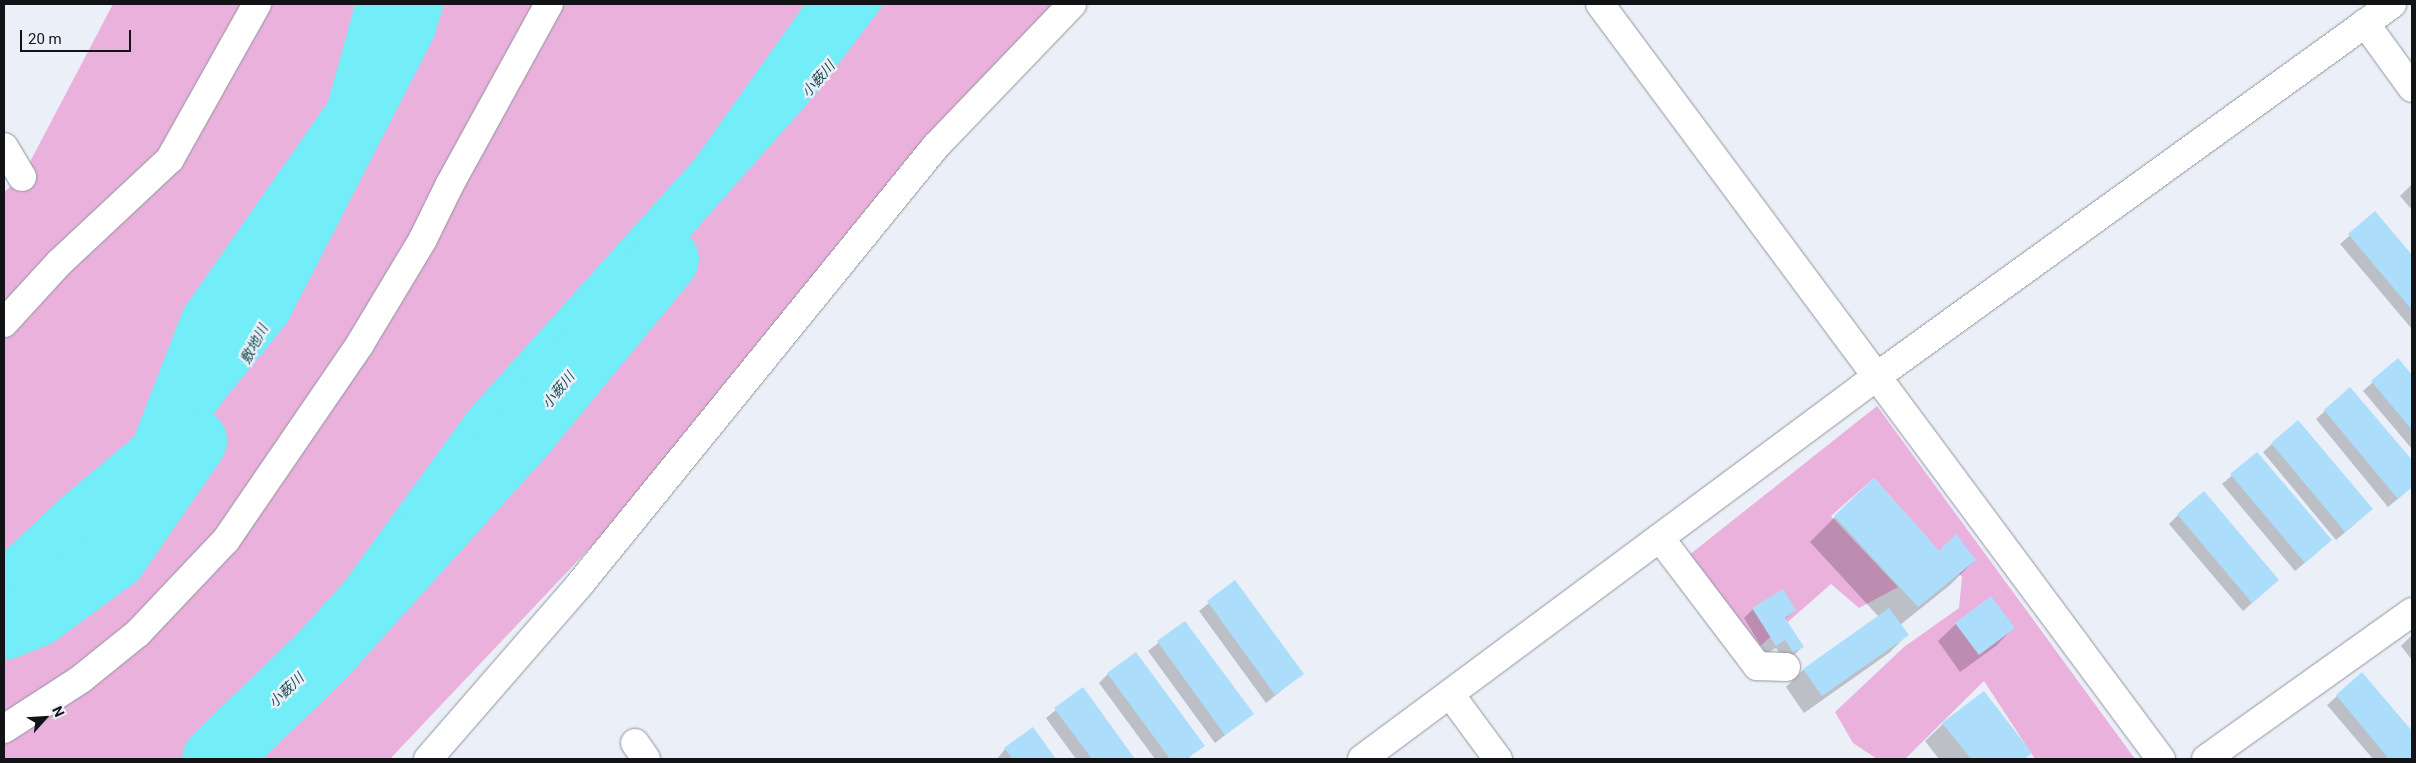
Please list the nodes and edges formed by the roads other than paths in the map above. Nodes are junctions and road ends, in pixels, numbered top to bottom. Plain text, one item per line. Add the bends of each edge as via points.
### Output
1 (256, 4) edge
2 (548, 4) edge
3 (1072, 4) edge
4 (1600, 4) edge
5 (2392, 4) edge
6 (2365, 23) junction
7 (2412, 88) edge
8 (4, 148) edge
9 (22, 177) dead end
10 (4, 324) edge
11 (1876, 377) junction
12 (1660, 538) junction
13 (2412, 612) edge
14 (1786, 668) dead end
15 (1450, 694) junction
16 (4, 729) edge
17 (428, 759) edge
18 (1362, 759) edge
19 (1498, 759) edge
20 (2161, 759) edge
21 (2206, 759) edge

1 - 10 street via 170,159 59,263
2 - 16 street via 423,239 365,336 226,540 138,633 81,679
3 - 17 street via 936,146 580,584
4 - 11 street
5 - 6 street
6 - 7 street
6 - 11 street
8 - 9 street
11 - 12 street
11 - 20 street
12 - 14 street via 1757,666
12 - 15 street
13 - 21 street
15 - 18 street
15 - 19 street

